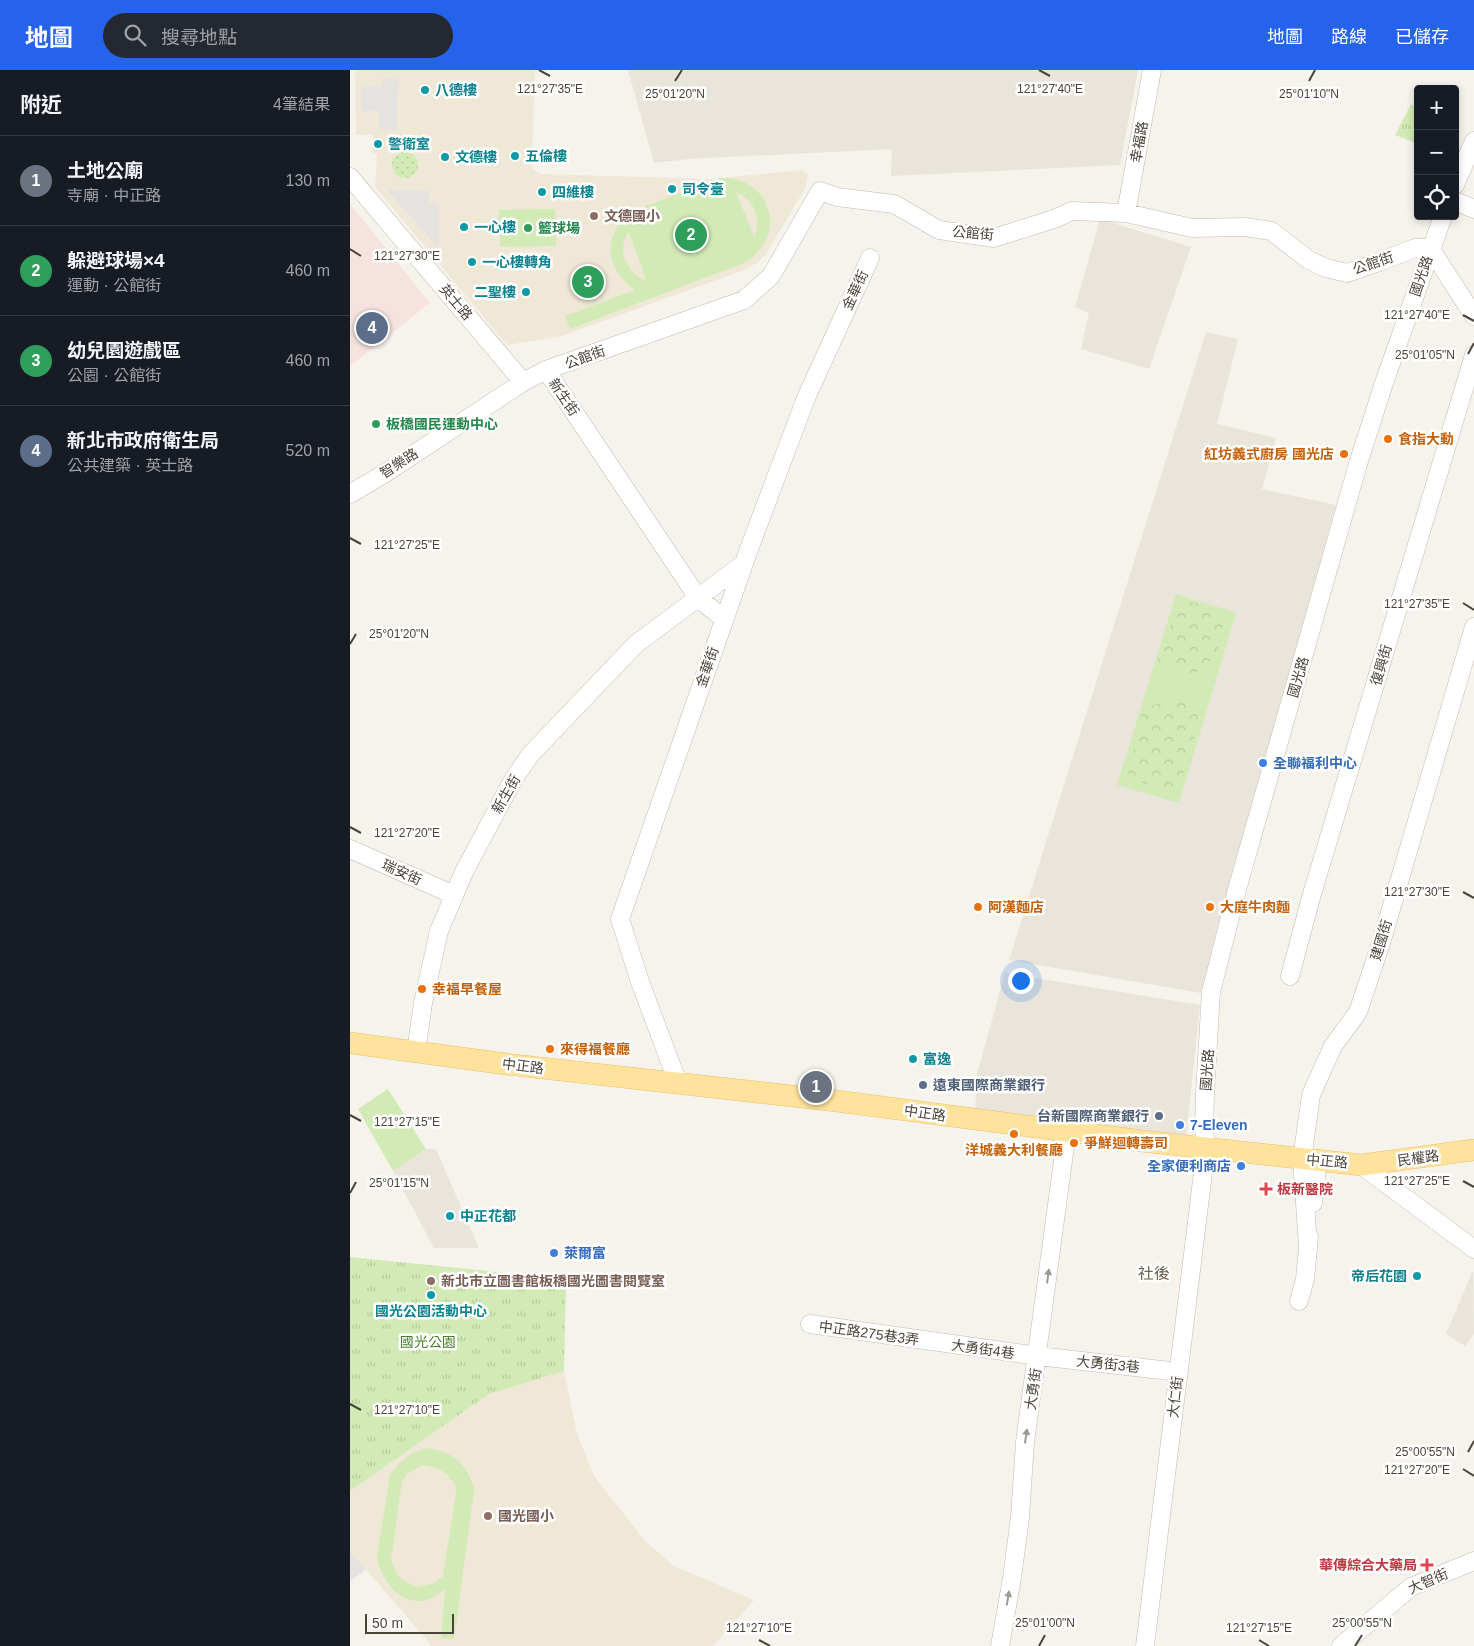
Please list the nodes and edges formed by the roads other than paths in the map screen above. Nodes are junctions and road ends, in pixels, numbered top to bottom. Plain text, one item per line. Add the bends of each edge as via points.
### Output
1 (1152, 70) edge
2 (1474, 141) edge
3 (1459, 176) edge
4 (350, 177) edge
5 (1459, 203) edge
6 (1474, 209) edge
7 (1126, 213) junction
8 (1441, 220) edge
9 (1430, 248) junction
10 (870, 258) dead end
11 (1474, 316) edge
12 (1474, 356) edge
13 (546, 370) junction
14 (523, 382) junction
15 (350, 494) edge
16 (743, 564) junction
17 (698, 598) junction
18 (724, 619) junction
19 (1474, 627) edge
20 (350, 849) edge
21 (454, 895) junction
22 (1290, 976) dead end
23 (350, 1043) edge
24 (416, 1052) junction
25 (678, 1083) junction
26 (1067, 1132) junction
27 (1206, 1148) junction
28 (1474, 1150) edge
29 (1310, 1159) junction
30 (1361, 1165) junction
31 (1474, 1249) edge
32 (1299, 1301) dead end
33 (810, 1324) dead end
34 (928, 1341) joint
35 (1038, 1356) junction
36 (1178, 1372) junction
37 (1474, 1561) edge
38 (1000, 1646) edge
39 (1145, 1646) edge
40 (1341, 1646) edge

1 - 7 street, 幸福路
2 - 3 street
4 - 14 street, 英士路
5 - 6 street
7 - 9 street, 公館街 via 1192,228 1245,227 1271,231 1309,260 1347,273 1415,248
7 - 13 street, 公館街 via 1072,211 994,238 939,230 894,204 837,197 820,191 771,276 744,300
8 - 9 street, 國光路
9 - 11 street
9 - 27 street, 國光路 via 1358,464 1211,992 1205,1093
10 - 16 street, 金華街 via 806,398
12 - 22 street, 復興街
13 - 14 street, 公館街
13 - 17 street, 新生街
14 - 15 street, 智樂路
16 - 17 street, 新生街
16 - 18 street, 金華街
17 - 18 street, 新生街
17 - 21 street, 新生街 via 636,644 530,755 513,780
18 - 25 street, 金華街 via 620,919
19 - 29 street, 建國街 via 1358,1012 1333,1046 1311,1095
20 - 21 street, 瑞安街
21 - 24 street, 新生街 via 438,931
23 - 24 main road, 中正路
24 - 25 main road, 中正路
25 - 26 main road, 中正路 via 837,1100
26 - 27 main road, 中正路
35 -> 26 street, 大勇街
27 - 29 main road, 中正路
27 - 36 street, 大仁街
28 - 30 main road, 民權路
29 - 30 main road, 中正路
29 - 32 street, 建國街 via 1308,1247
30 - 31 street, 中正路
33 - 34 street, 中正路275巷3弄
34 - 35 street, 大勇街4巷
35 - 36 street, 大勇街3巷
38 -> 35 street, 大勇街 via 1020,1517 1025,1442
36 - 39 street, 大仁街
37 - 40 street, 大智街 via 1411,1587

